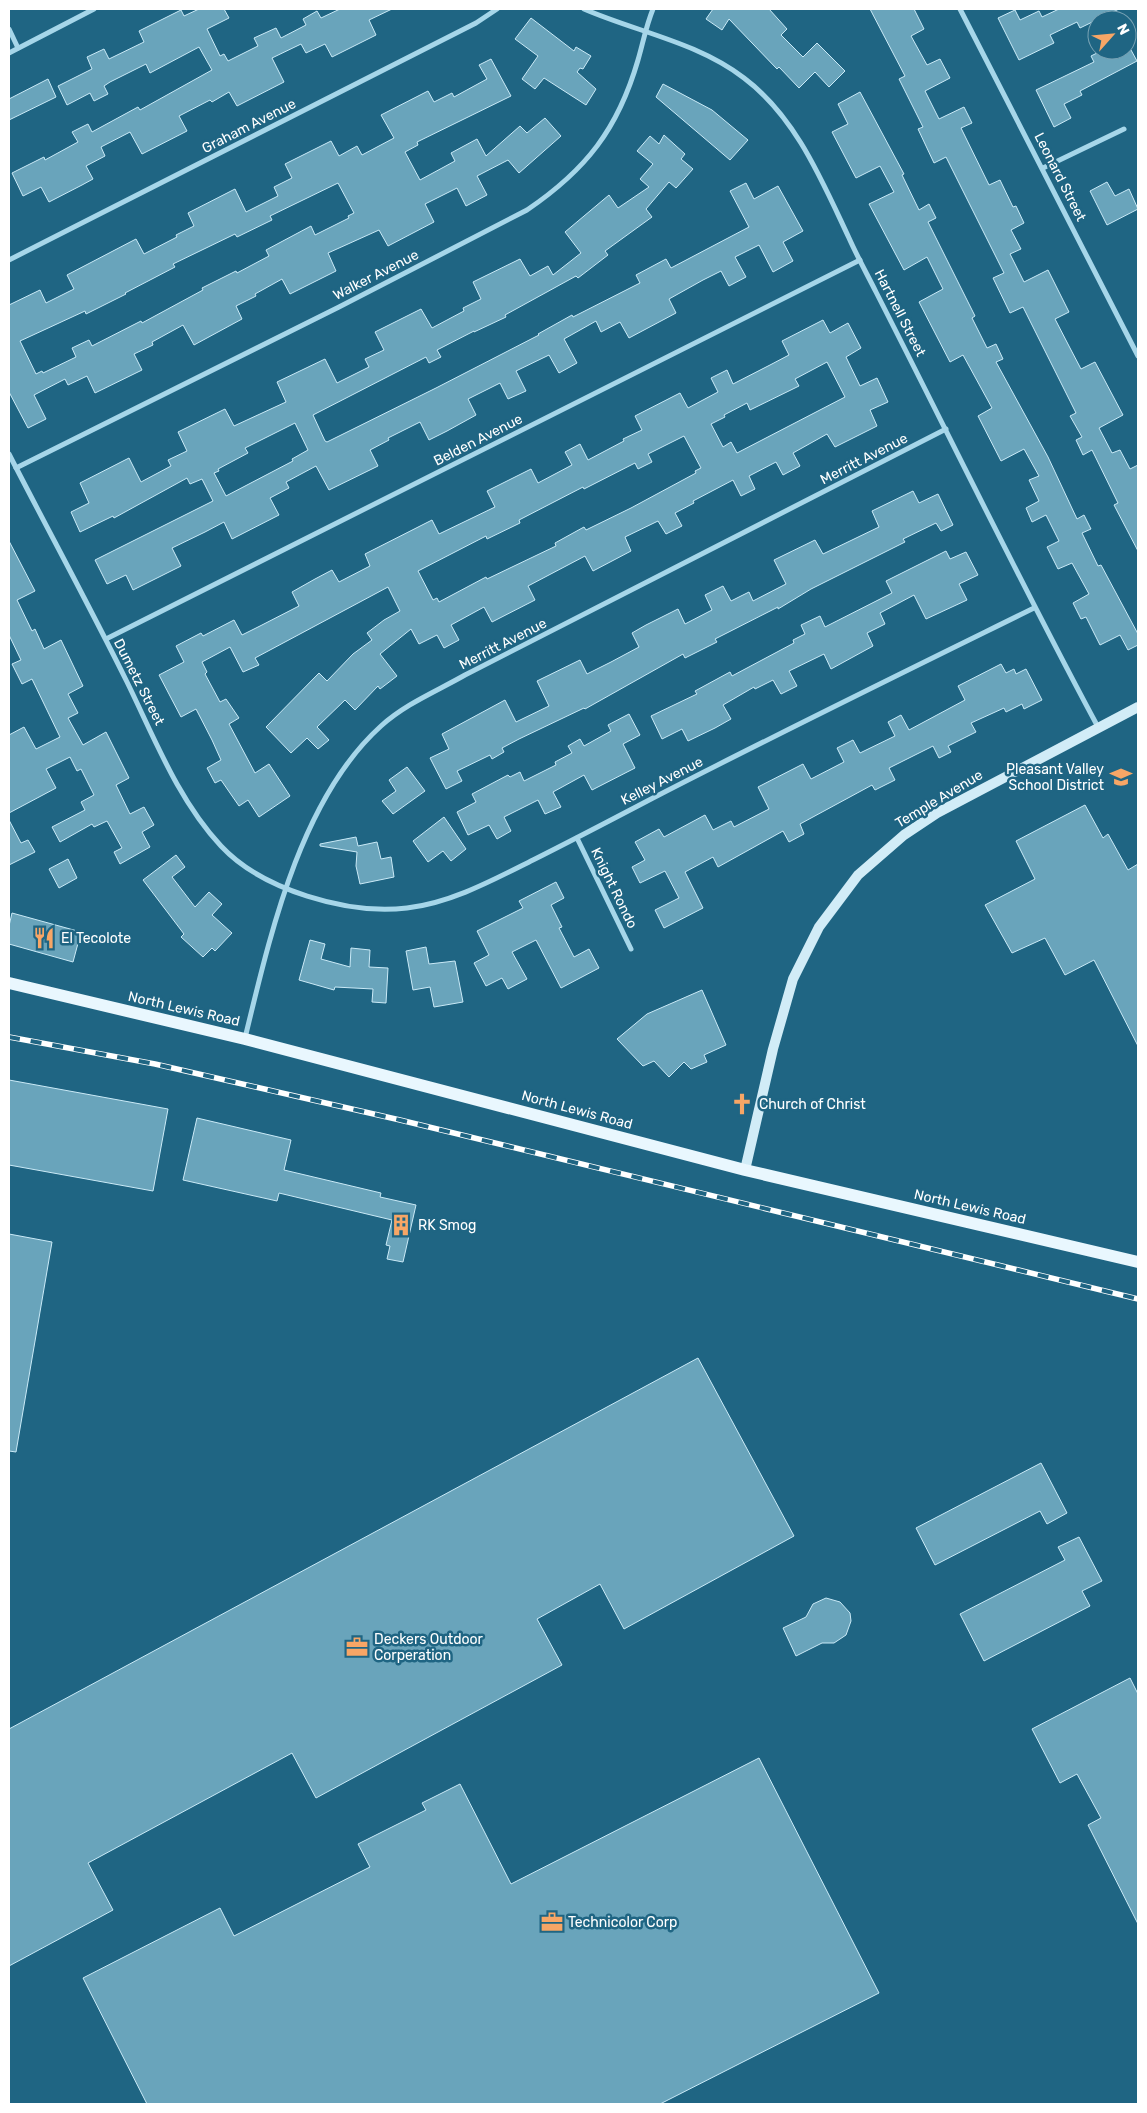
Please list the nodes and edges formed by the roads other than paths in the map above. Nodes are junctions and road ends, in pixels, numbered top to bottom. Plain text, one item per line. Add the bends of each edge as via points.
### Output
1 (94, 9) edge
2 (497, 9) edge
3 (584, 9) edge
4 (653, 9) edge
5 (960, 9) edge
6 (9, 30) edge
7 (645, 32) junction
8 (18, 48) junction
9 (9, 53) edge
10 (1124, 129) dead end
11 (1043, 168) junction
12 (9, 260) edge
13 (860, 260) junction
14 (1136, 344) edge
15 (1138, 356) edge
16 (946, 429) junction
17 (9, 454) edge
18 (16, 468) junction
19 (1034, 608) junction
20 (106, 639) junction
21 (1138, 707) edge
22 (1098, 727) junction
23 (576, 838) junction
24 (286, 887) junction
25 (631, 948) dead end
26 (9, 983) edge
27 (245, 1039) junction
28 (745, 1170) junction
29 (1138, 1262) edge

1 - 8 street
2 - 12 street, Graham Avenue via 476,23
3 - 7 street, Hartnell Street
4 - 7 street, Walker Avenue
5 - 11 street, Leonard Street
6 - 8 street
7 - 13 street, Hartnell Street via 695,49 720,62 745,78 776,108 795,134 825,188
7 - 18 street, Walker Avenue via 638,61 609,132 588,158 542,200 340,307
8 - 9 street
10 - 11 street
11 - 14 street, Leonard Street
13 - 16 street, Hartnell Street
13 - 20 street, Belden Avenue
14 - 15 street, Leonard Street
16 - 19 street, Hartnell Street
16 - 24 street, Merritt Avenue via 474,671 392,717 358,750 336,780
17 - 18 street, Dumetz Street
18 - 20 street, Dumetz Street
19 - 22 street, Hartnell Street
19 - 23 street, Kelley Avenue
20 - 24 street, Dumetz Street via 175,778 205,828 231,855
21 - 22 main road, Temple Avenue
22 - 28 main road, Temple Avenue via 920,823 868,866 841,896 819,927 788,993
23 - 24 street, Kelley Avenue via 469,890 410,908 353,908
23 - 25 street, Knight Rondo
24 - 27 street, Merritt Avenue
26 - 27 main road, North Lewis Road
27 - 28 main road, North Lewis Road
28 - 29 main road, North Lewis Road

